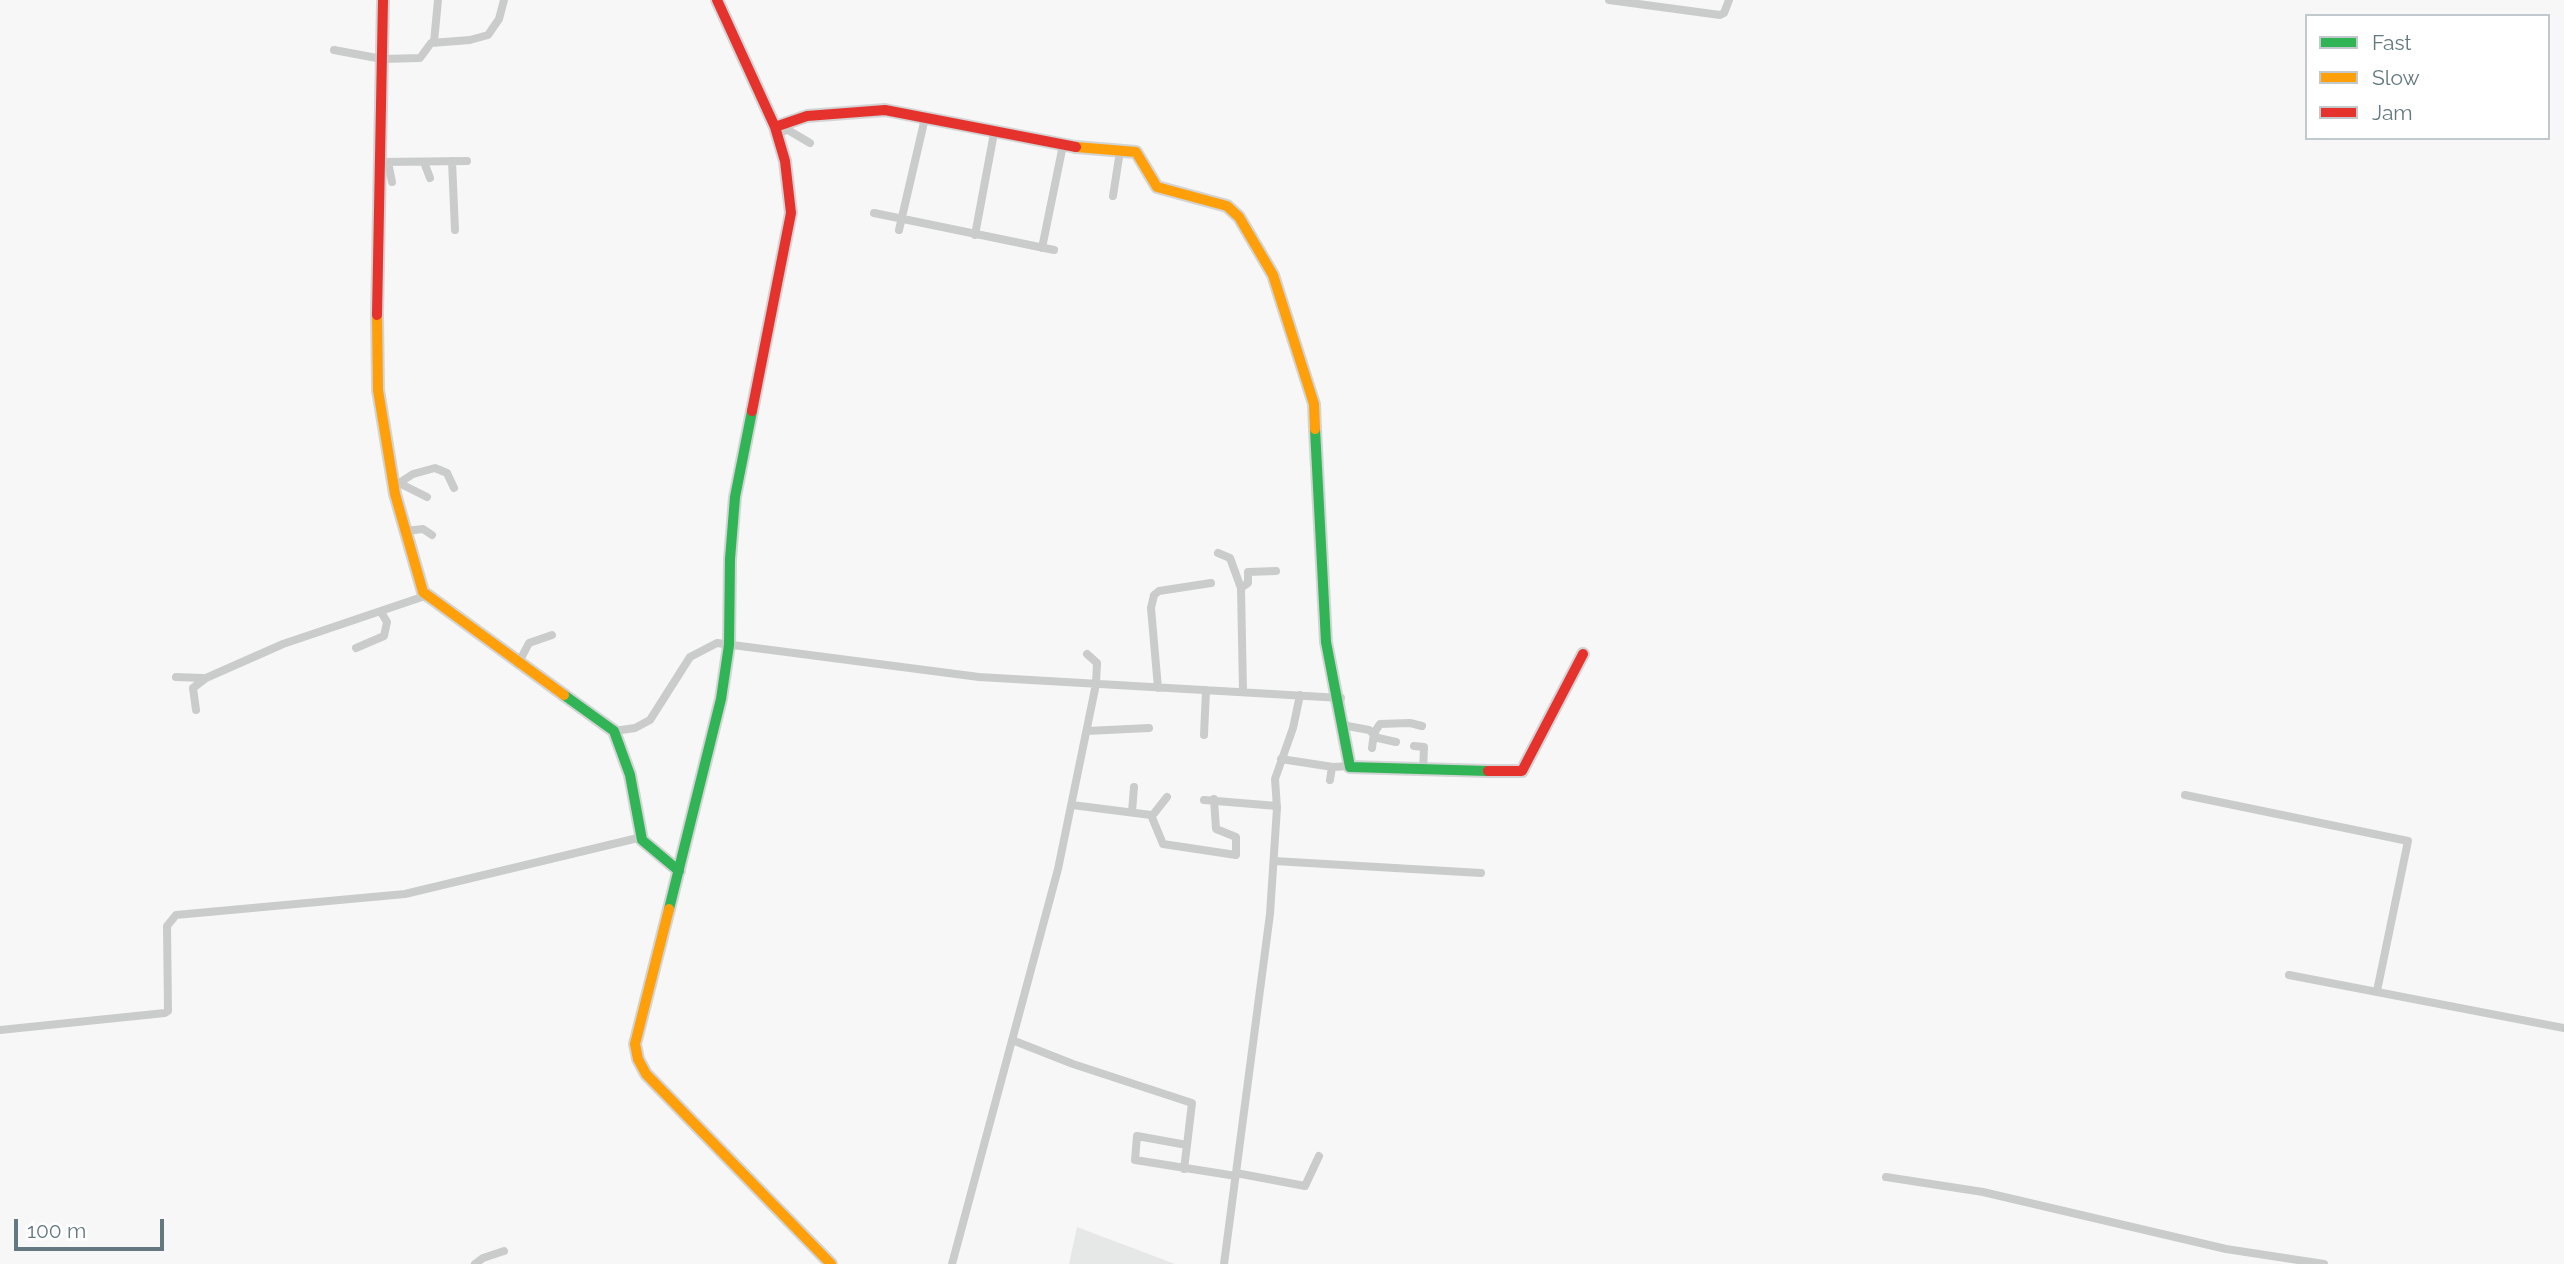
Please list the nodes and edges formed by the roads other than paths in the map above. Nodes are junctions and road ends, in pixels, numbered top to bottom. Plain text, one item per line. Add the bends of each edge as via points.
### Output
1 (383, 0) edge
2 (438, 0) edge
3 (504, 0) edge
4 (718, 0) edge
5 (1609, 0) edge
6 (1729, 0) edge
7 (434, 42) junction
8 (334, 50) dead end
9 (382, 59) junction
10 (925, 118) junction
11 (776, 130) junction
12 (994, 133) junction
13 (810, 143) dead end
14 (1063, 145) junction
15 (1120, 151) junction
16 (452, 161) junction
17 (467, 161) dead end
18 (385, 162) junction
19 (424, 162) junction
20 (430, 178) dead end
21 (392, 182) dead end
22 (1113, 196) dead end
23 (874, 214) dead end
24 (902, 220) junction
25 (455, 230) dead end
26 (899, 230) dead end
27 (975, 235) junction
28 (1042, 248) junction
29 (1054, 250) dead end
30 (396, 485) junction
31 (454, 488) dead end
32 (427, 497) dead end
33 (406, 531) junction
34 (432, 535) dead end
35 (1218, 553) dead end
36 (1276, 571) dead end
37 (1211, 583) dead end
38 (1241, 588) junction
39 (428, 596) junction
40 (381, 612) junction
41 (552, 635) dead end
42 (729, 645) junction
43 (356, 648) dead end
44 (1087, 654) dead end
45 (1583, 654) dead end
46 (518, 664) junction
47 (176, 677) dead end
48 (206, 678) junction
49 (1096, 684) junction
50 (1158, 688) junction
51 (1206, 690) junction
52 (1243, 691) junction
53 (1300, 695) junction
54 (1339, 698) junction
55 (196, 710) dead end
56 (1342, 725) junction
57 (1422, 726) dead end
58 (1149, 728) dead end
59 (1087, 731) junction
60 (614, 732) junction
61 (1374, 733) junction
62 (1204, 736) dead end
63 (1396, 742) dead end
64 (1414, 746) dead end
65 (1371, 748) dead end
66 (1281, 759) junction
67 (1350, 766) junction
68 (1332, 767) junction
69 (1423, 771) junction
70 (1330, 780) dead end
71 (1134, 787) dead end
72 (2185, 795) dead end
73 (1167, 797) dead end
74 (1214, 799) junction
75 (1204, 800) dead end
76 (1072, 805) junction
77 (1277, 806) junction
78 (1132, 812) junction
79 (1152, 816) junction
80 (642, 838) junction
81 (1273, 861) junction
82 (678, 871) junction
83 (1480, 873) dead end
84 (2290, 975) dead end
85 (2377, 991) junction
86 (2564, 1028) edge
87 (0, 1030) edge
88 (1012, 1040) junction
89 (1186, 1144) junction
90 (1319, 1156) dead end
91 (1184, 1169) junction
92 (1236, 1174) junction
93 (1886, 1177) dead end
94 (505, 1251) dead end
95 (475, 1264) edge
96 (831, 1264) edge
97 (952, 1264) edge
98 (1224, 1264) edge
99 (2324, 1264) edge

1 - 9 street
2 - 7 street
3 - 7 street via 499,19 488,34
4 - 11 street
5 - 6 street via 1720,15
7 - 9 street via 421,58
8 - 9 street
9 - 18 street
10 - 11 street via 885,110 807,116
10 - 12 street
10 - 24 street
11 - 13 street via 788,130
11 - 42 street via 791,214 735,497
12 - 14 street
12 - 27 street
14 - 15 street
14 - 28 street
15 - 22 street
15 - 54 street via 1136,152 1161,189 1231,208 1273,275 1314,404 1325,624
16 - 17 street
16 - 19 street
16 - 25 street
18 - 19 street
18 - 21 street
18 - 30 street via 380,169 378,390
19 - 20 street
23 - 24 street
24 - 26 street
24 - 27 street
27 - 28 street
28 - 29 street
30 - 31 street via 435,468 447,473
30 - 32 street
30 - 33 street
33 - 34 street via 423,529
33 - 39 street
35 - 38 street via 1230,558
36 - 38 street via 1248,572 1248,583
37 - 50 street via 1154,595
38 - 52 street
39 - 40 street
39 - 46 street
40 - 43 street via 387,622 384,636
40 - 48 street via 283,644
41 - 46 street via 529,643
42 - 49 street via 979,677
42 - 60 street via 717,643 690,657 650,720
42 - 82 street via 716,722
44 - 49 street via 1097,663
45 - 69 street via 1522,771
46 - 60 street
47 - 48 street
48 - 55 street via 193,688
49 - 50 street
49 - 59 street
50 - 51 street
51 - 52 street
51 - 62 street
52 - 53 street
53 - 54 street
53 - 66 street
54 - 56 street
56 - 61 street
56 - 67 street
57 - 61 street via 1384,723
58 - 59 street
59 - 76 street
60 - 80 street via 630,775
61 - 63 street
61 - 65 street
64 - 69 street via 1424,747
66 - 68 street
66 - 77 street via 1275,779
67 - 68 street
67 - 69 street
68 - 70 street
71 - 78 street
72 - 85 street via 2408,841
73 - 79 street
74 - 75 street
74 - 77 street
74 - 79 street via 1216,829 1236,837 1236,855 1163,844
76 - 78 street
76 - 88 street
77 - 81 street
78 - 79 street
80 - 82 street
80 - 87 street via 405,894 176,915 167,926 165,1013
81 - 83 street
81 - 92 street
82 - 96 street via 635,1044 638,1059 646,1074
84 - 85 street
85 - 86 street
88 - 89 street via 1192,1103
88 - 97 street
89 - 91 street
89 - 91 street via 1137,1136 1134,1156 1140,1163
90 - 92 street via 1305,1186
91 - 92 street
92 - 98 street
93 - 99 street via 1983,1192 2225,1249
94 - 95 street

